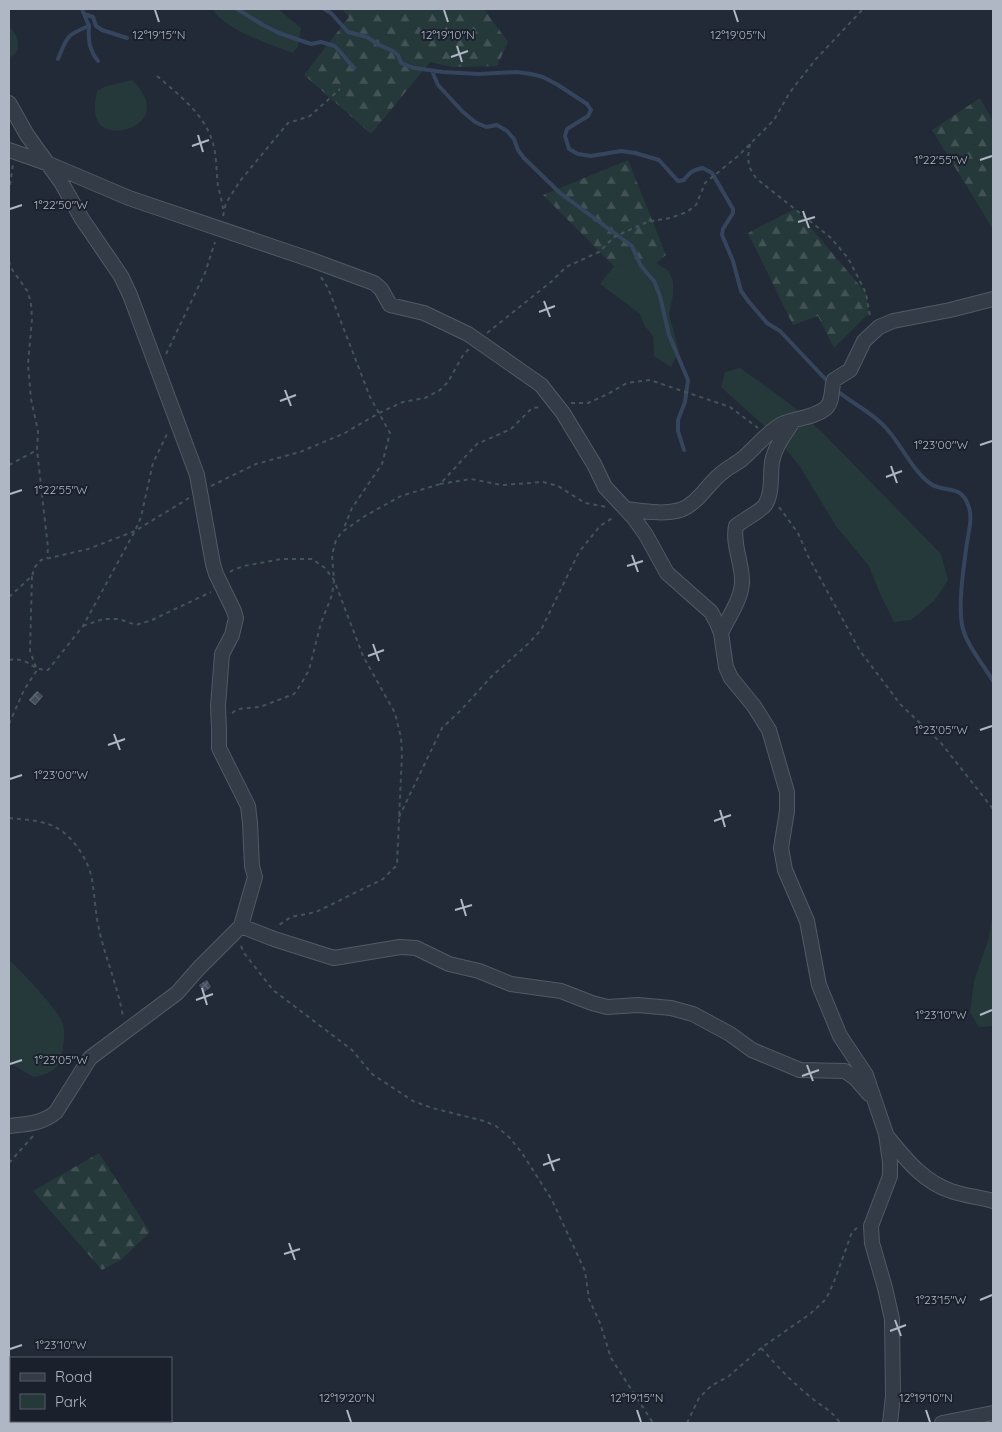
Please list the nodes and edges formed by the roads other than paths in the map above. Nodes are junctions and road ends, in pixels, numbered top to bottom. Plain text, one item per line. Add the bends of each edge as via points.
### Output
1 (9, 103) edge
2 (9, 150) edge
3 (49, 164) junction
4 (993, 300) edge
5 (794, 420) junction
6 (626, 509) junction
7 (721, 633) junction
8 (241, 926) junction
9 (874, 1101) junction
10 (9, 1126) edge
11 (886, 1134) junction
12 (993, 1202) edge
13 (993, 1413) edge
14 (890, 1423) edge
15 (942, 1423) edge

1 - 3 street
2 - 3 street
3 - 6 street via 129,198 374,283 390,305 424,313 468,334 542,385 564,413 605,486
3 - 8 street via 130,295 198,475 213,564 236,618 222,654 218,706 219,748 248,806 250,823 255,877
4 - 5 street via 878,327 864,341 850,370 834,380 831,400 826,408
5 - 6 street via 782,424 740,461 722,472 690,506 665,512
5 - 7 street via 776,449 770,493 764,506 736,526 734,535 742,584
6 - 7 street via 646,535 666,573 711,612
7 - 9 street via 731,678 769,730 786,792 787,811 781,848 785,870 807,921 819,985 840,1036 866,1075
8 - 9 street via 334,958 400,946 416,948 449,964 479,971 511,984 561,991 608,1007 672,1008 693,1014 752,1050 800,1070 845,1071
8 - 10 street via 177,994 90,1058 56,1112 48,1119
9 - 11 street
11 - 12 street via 911,1165 934,1184
11 - 14 street via 890,1176 871,1226 872,1244 892,1319
13 - 15 street

